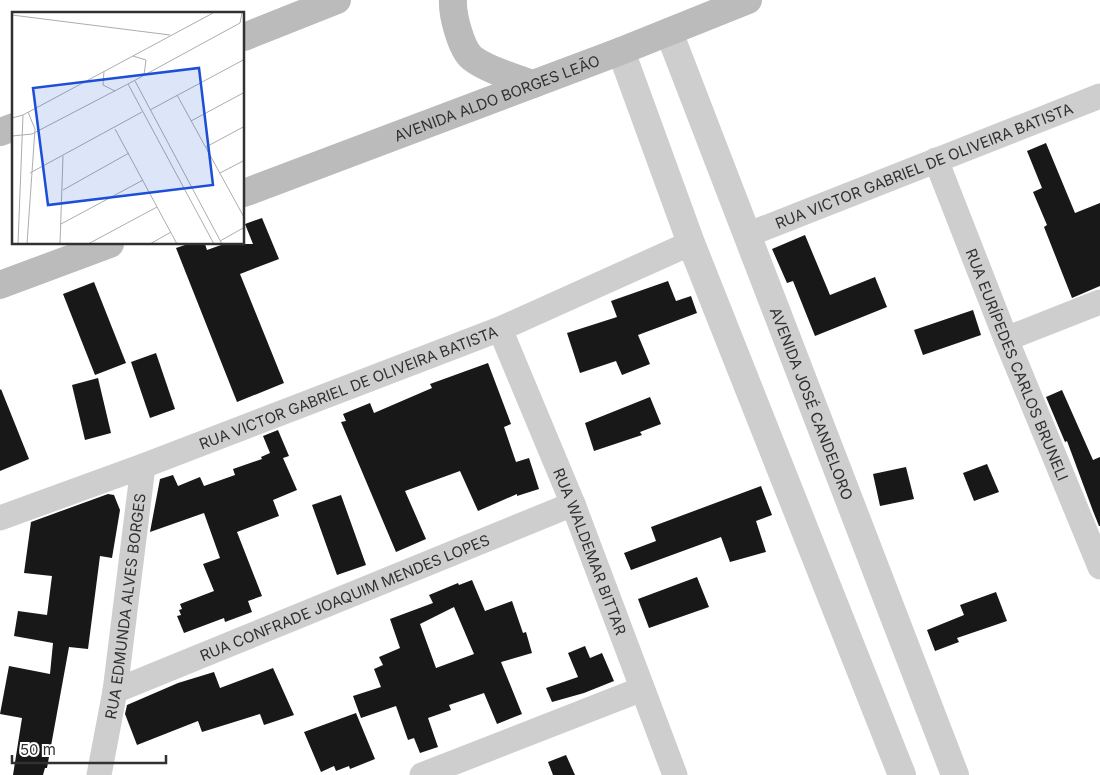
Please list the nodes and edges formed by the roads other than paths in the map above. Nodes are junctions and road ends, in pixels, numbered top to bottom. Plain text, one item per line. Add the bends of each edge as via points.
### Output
1 (337, 0) edge
2 (453, 0) edge
3 (738, 2) edge
4 (669, 32) junction
5 (245, 37) edge
6 (621, 51) junction
7 (534, 84) junction
8 (1100, 96) edge
9 (12, 128) edge
10 (0, 132) edge
11 (936, 160) junction
12 (245, 193) edge
13 (746, 235) junction
14 (692, 243) junction
15 (107, 245) edge
16 (0, 285) edge
17 (1100, 302) edge
18 (500, 329) junction
19 (1006, 339) junction
20 (143, 466) junction
21 (573, 504) junction
22 (0, 518) edge
23 (1092, 521) edge
24 (1100, 567) edge
25 (642, 689) junction
26 (115, 691) junction
27 (99, 775) edge
28 (422, 775) edge
29 (675, 775) edge
30 (902, 775) edge
31 (955, 775) edge

1 - 5 main road
2 - 7 main road via 460,37 471,57 506,75
3 - 4 main road, AVENIDA ALDO BORGES LEÃO
4 - 6 main road, AVENIDA ALDO BORGES LEÃO
4 - 13 street, AVENIDA JOSÉ CANDELORO
6 - 7 main road, AVENIDA ALDO BORGES LEÃO
6 - 14 street
7 - 12 main road, AVENIDA ALDO BORGES LEÃO
8 - 11 street, RUA VICTOR GABRIEL DE OLIVEIRA BATISTA
9 - 10 main road
11 - 13 street, RUA VICTOR GABRIEL DE OLIVEIRA BATISTA
11 - 19 street, RUA EURÍPEDES CARLOS BRUNELI
13 - 31 street, AVENIDA JOSÉ CANDELORO
14 - 18 street, RUA VICTOR GABRIEL DE OLIVEIRA BATISTA
14 - 30 street
15 - 16 main road
17 - 19 street
18 - 20 street, RUA VICTOR GABRIEL DE OLIVEIRA BATISTA
18 - 21 street, RUA WALDEMAR BITTAR
19 - 23 street, RUA EURÍPEDES CARLOS BRUNELI
20 - 22 street, RUA VICTOR GABRIEL DE OLIVEIRA BATISTA
20 - 26 street, RUA EDMUNDA ALVES BORGES
21 - 25 street, RUA WALDEMAR BITTAR
21 - 26 street, RUA CONFRADE JOAQUIM MENDES LOPES
23 - 24 street, RUA EURÍPEDES CARLOS BRUNELI
25 - 28 street
25 - 29 street, RUA WALDEMAR BITTAR
26 - 27 street, RUA EDMUNDA ALVES BORGES

